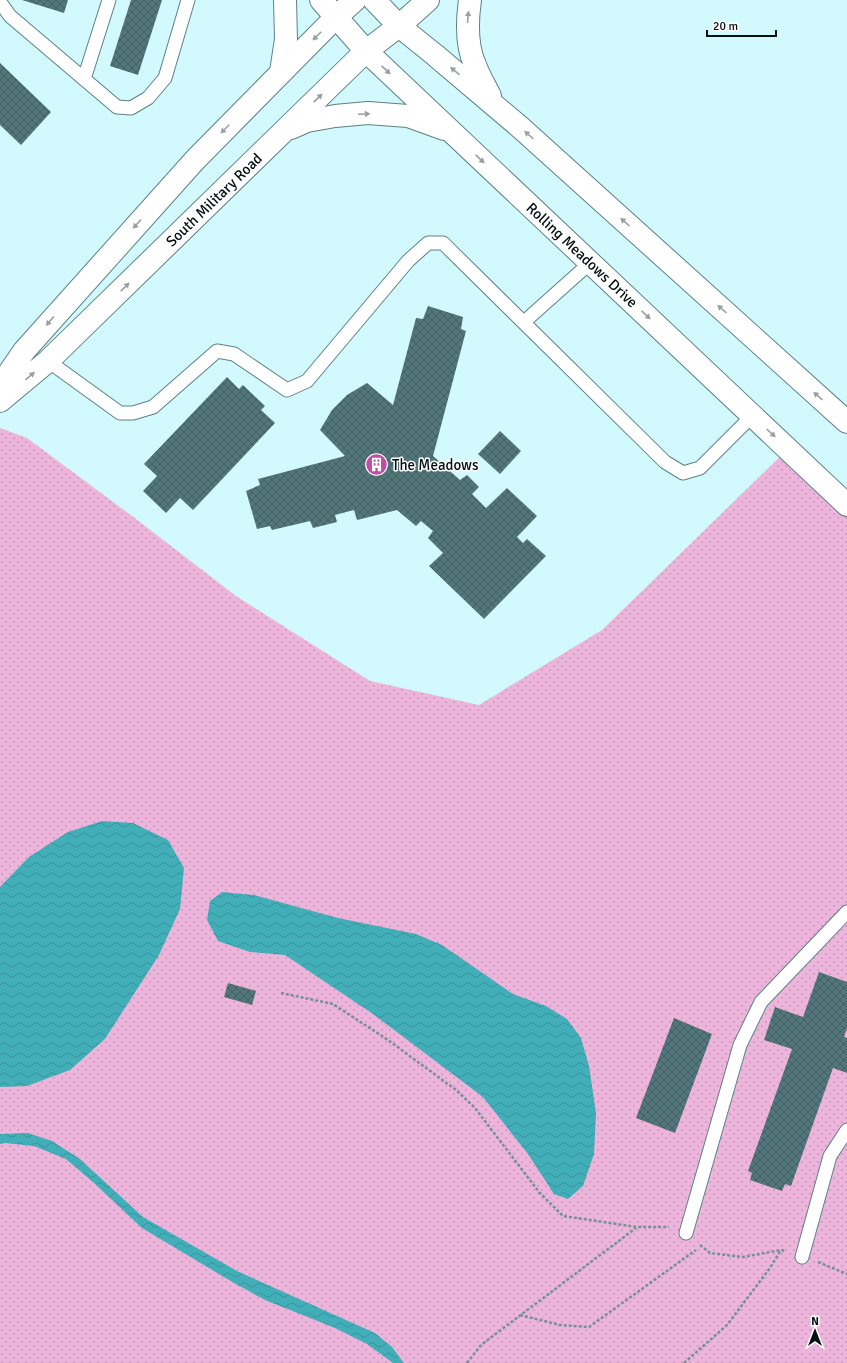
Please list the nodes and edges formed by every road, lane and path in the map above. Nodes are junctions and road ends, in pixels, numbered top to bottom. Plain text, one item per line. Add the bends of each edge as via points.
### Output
1 (109, 0) edge
2 (188, 0) edge
3 (285, 0) edge
4 (321, 0) edge
5 (355, 0) edge
6 (374, 0) edge
7 (428, 0) edge
8 (470, 0) edge
9 (0, 2) edge
10 (336, 17) junction
11 (399, 26) junction
12 (366, 51) junction
13 (281, 72) junction
14 (84, 79) junction
15 (495, 106) junction
16 (286, 130) junction
17 (450, 131) junction
18 (590, 263) junction
19 (524, 322) junction
20 (48, 361) junction
21 (0, 386) edge
22 (0, 401) edge
23 (752, 416) junction
24 (847, 422) edge
25 (847, 506) edge
26 (847, 912) edge
27 (281, 993) dead end
28 (847, 1130) edge
29 (637, 1227) junction
30 (686, 1233) junction
31 (701, 1246) junction
32 (781, 1250) junction
33 (802, 1257) junction
34 (847, 1274) edge
35 (520, 1315) junction
36 (467, 1363) edge
37 (684, 1363) edge

1 - 14 lane
2 - 14 lane via 165,78 148,98 131,108 117,107
3 - 13 main road via 286,39
4 - 10 main road, Rolling Meadows Drive
5 - 10 main road
6 - 11 main road
7 - 11 main road, South Military Road
15 -> 8 main road via 474,64 468,27
9 - 14 lane via 10,16
10 - 12 main road, Rolling Meadows Drive
10 -> 13 main road
11 - 12 main road, South Military Road
15 -> 11 main road
16 -> 12 main road, South Military Road
12 -> 17 main road, Rolling Meadows Drive
13 -> 21 main road via 195,160 59,311 24,351
24 -> 15 main road
16 -> 17 main road via 307,121 368,113 408,116
20 -> 16 main road, South Military Road
17 -> 18 main road, Rolling Meadows Drive
18 - 19 lane
18 -> 23 main road, Rolling Meadows Drive
19 - 20 lane via 443,243 428,243 408,261 307,381 287,390 234,354 217,351 153,407 133,413 120,413
19 - 23 lane via 666,462 683,473 700,468
22 -> 20 main road, South Military Road
23 -> 25 main road, Rolling Meadows Drive
26 - 30 lane via 761,1002 740,1045
27 - 29 path via 333,1004 388,1040 456,1090 474,1108 539,1192 563,1216
28 - 33 lane via 830,1156
29 - 30 path via 678,1227
29 - 35 path
30 - 31 path
31 - 32 path via 710,1253 743,1257
31 - 35 path via 589,1327 560,1324
32 - 33 path
32 - 37 path via 727,1325
33 - 34 path
35 - 36 path via 481,1345

